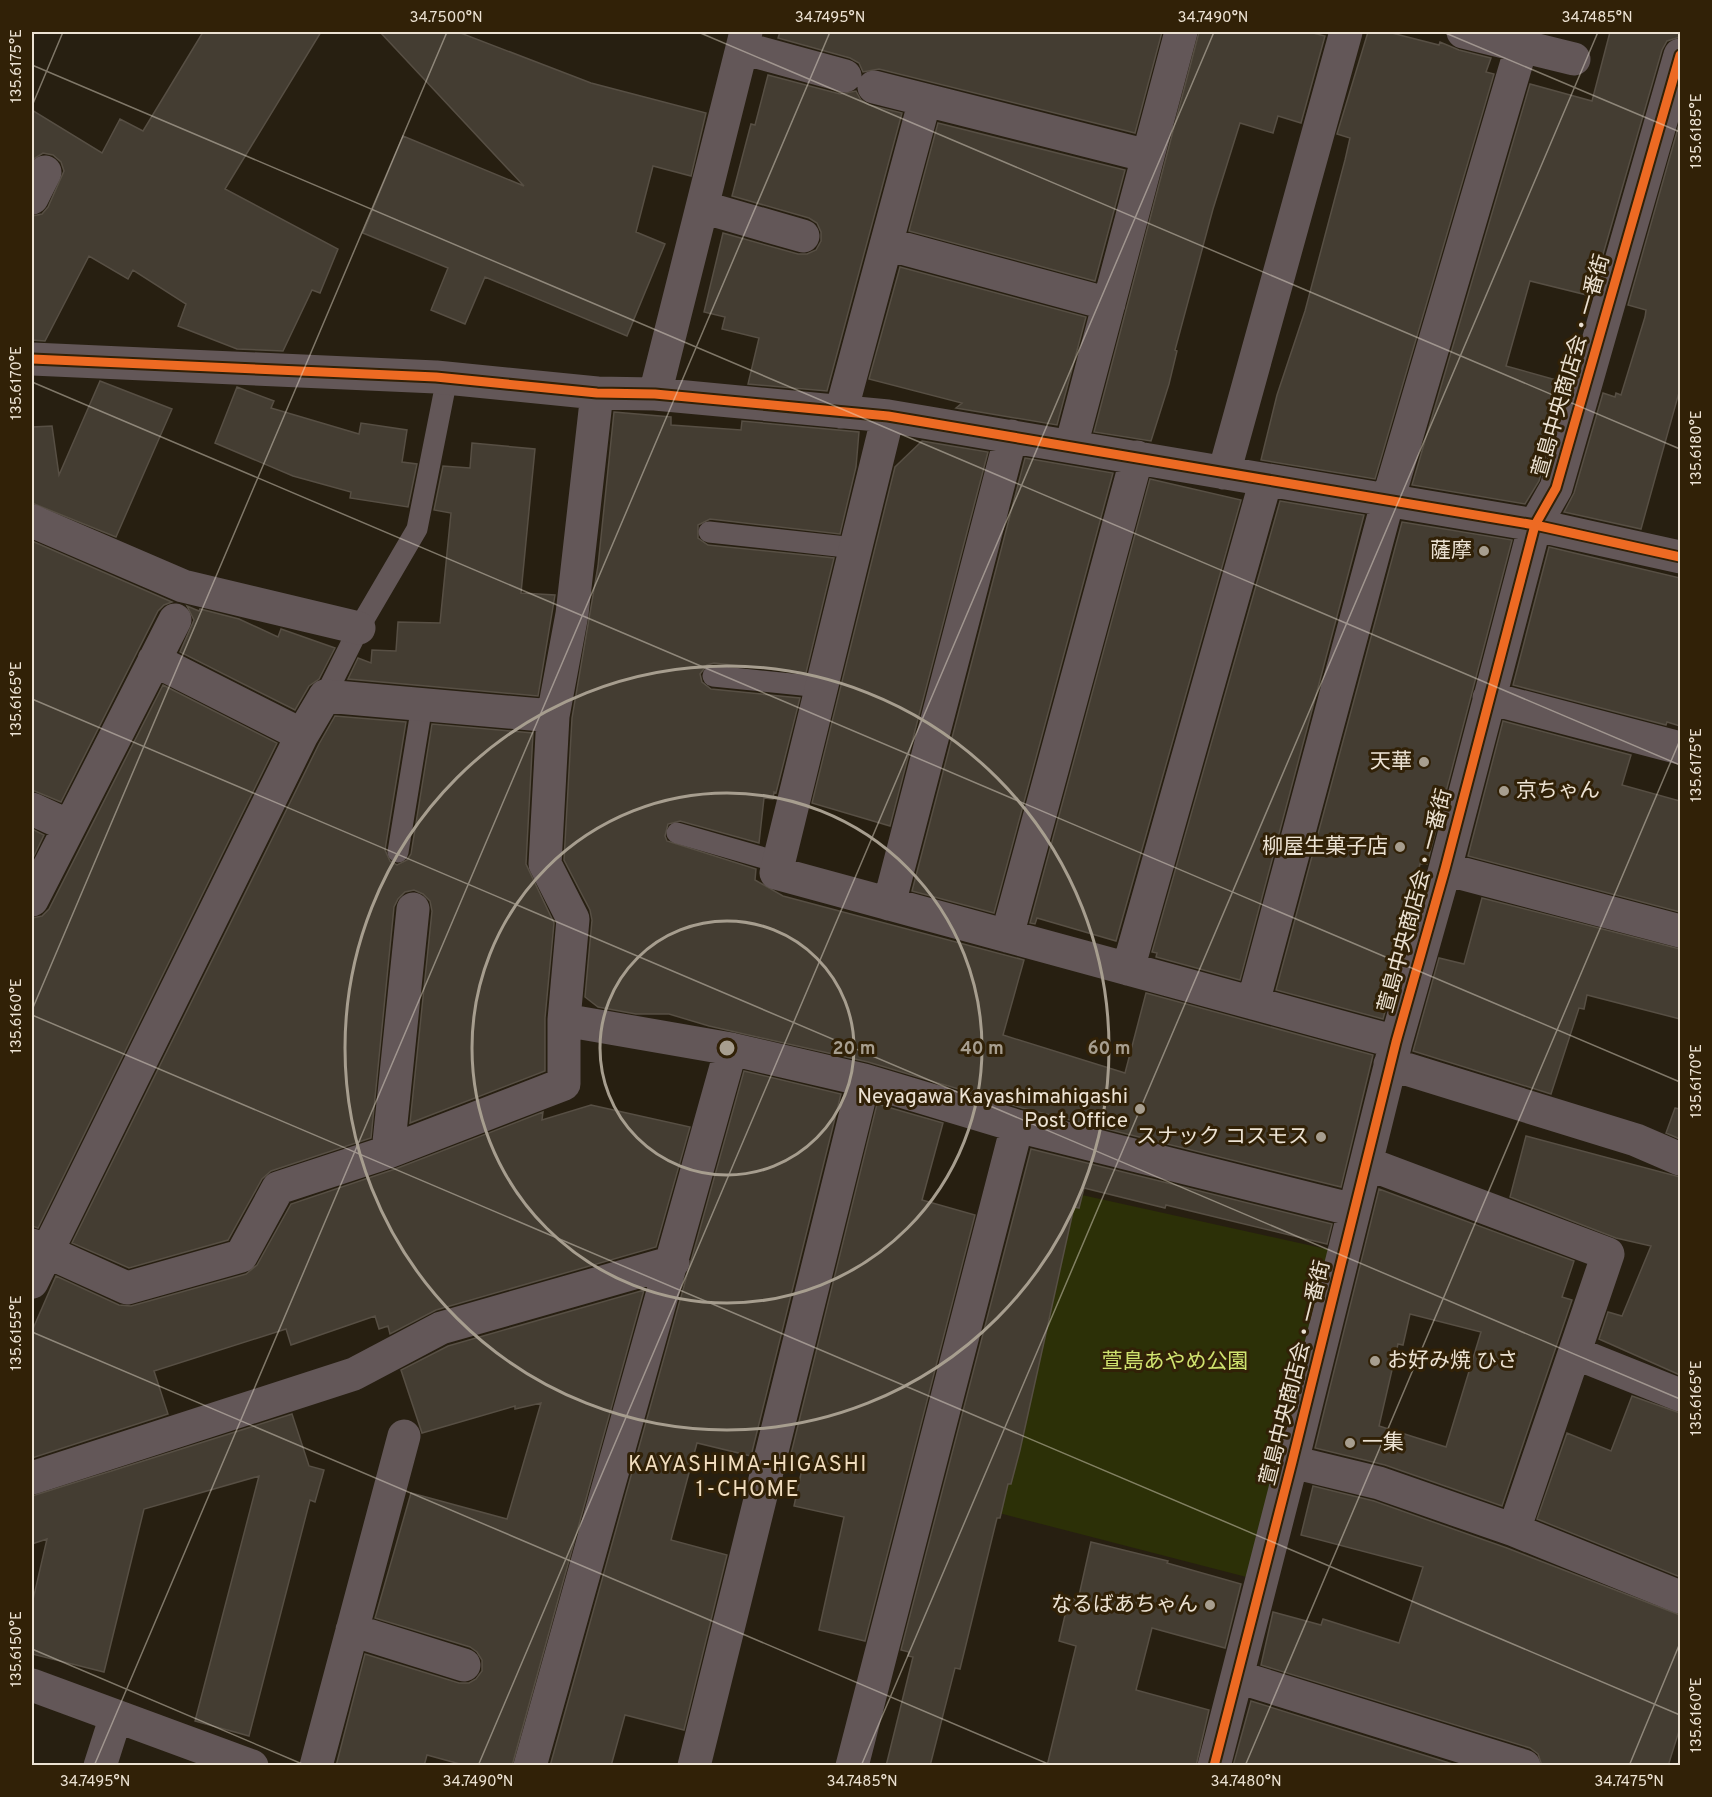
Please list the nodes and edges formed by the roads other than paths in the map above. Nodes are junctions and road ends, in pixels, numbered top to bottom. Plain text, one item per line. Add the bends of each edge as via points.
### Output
1 (1181, 32) edge
2 (1347, 32) edge
3 (1463, 32) edge
4 (744, 40) edge
5 (1521, 48) junction
6 (1680, 55) edge
7 (1574, 59) dead end
8 (925, 100) junction
9 (1148, 156) junction
10 (702, 207) junction
11 (803, 236) dead end
12 (887, 244) junction
13 (1109, 304) junction
14 (32, 359) edge
15 (447, 378) junction
16 (597, 393) junction
17 (655, 394) junction
18 (842, 412) junction
19 (888, 416) junction
20 (1011, 436) junction
21 (1071, 446) junction
22 (1137, 457) junction
23 (1224, 473) junction
24 (1266, 480) junction
25 (1388, 501) junction
26 (1535, 525) junction
27 (34, 528) edge
28 (709, 532) dead end
29 (855, 549) junction
30 (1680, 557) edge
31 (175, 620) dead end
32 (359, 628) junction
33 (154, 660) junction
34 (713, 676) dead end
35 (821, 687) junction
36 (325, 696) junction
37 (1490, 698) junction
38 (422, 705) junction
39 (553, 716) junction
40 (302, 735) junction
41 (1680, 748) edge
42 (32, 809) edge
43 (69, 826) junction
44 (677, 833) dead end
45 (398, 852) dead end
46 (778, 862) junction
47 (1445, 869) junction
48 (32, 900) edge
49 (889, 904) junction
50 (413, 909) dead end
51 (1680, 931) edge
52 (1007, 936) junction
53 (1128, 969) junction
54 (1253, 1003) junction
55 (564, 1020) junction
56 (731, 1050) junction
57 (1393, 1053) junction
58 (864, 1080) junction
59 (1017, 1126) junction
60 (388, 1152) junction
61 (1680, 1159) edge
62 (1366, 1163) junction
63 (1354, 1210) junction
64 (39, 1249) edge
65 (673, 1262) junction
66 (32, 1282) edge
67 (1575, 1353) junction
68 (1680, 1395) edge
69 (404, 1436) dead end
70 (1292, 1462) junction
71 (32, 1478) edge
72 (1514, 1530) junction
73 (1680, 1597) edge
74 (352, 1630) junction
75 (464, 1665) dead end
76 (1238, 1677) junction
77 (32, 1685) edge
78 (116, 1716) junction
79 (100, 1766) edge
80 (252, 1766) edge
81 (316, 1766) edge
82 (530, 1766) edge
83 (694, 1766) edge
84 (852, 1766) edge
85 (1214, 1766) edge
86 (1524, 1766) edge

1 - 9 street
2 - 23 street
3 - 5 street
4 - 8 street
4 - 10 street
5 - 7 street
5 - 25 street
6 - 26 street, 萱島中央商店会・一番街 via 1556,488
8 - 9 street
8 - 12 street
9 - 13 street
10 - 11 street
10 - 17 street
12 - 13 street
12 - 18 street
13 - 21 street
14 - 15 street
15 - 16 street
15 - 32 lane via 417,529
16 - 17 street
16 - 39 street via 572,614
17 - 18 street
18 - 19 street
19 - 20 street
19 - 29 street
20 - 21 street
20 - 49 street
21 - 22 street
22 - 23 street
22 - 52 street
23 - 24 street
24 - 25 street
24 - 53 street
25 - 26 street
25 - 54 street
26 - 30 street
26 - 37 street, 萱島中央商店会・一番街
27 - 32 street via 183,586
28 - 29 lane
29 - 35 street
31 - 33 street
32 - 36 lane
33 - 40 street
33 - 43 street
34 - 35 lane
35 - 46 street
36 - 38 street
36 - 40 street
37 - 41 street
37 - 47 street, 萱島中央商店会・一番街
38 - 39 street
38 - 45 lane
39 - 55 street via 545,864 573,919
40 - 64 street
42 - 43 street
43 - 48 street
44 - 46 lane
46 - 49 street via 776,873
47 - 51 street
47 - 57 street, 萱島中央商店会・一番街
49 - 52 street
50 - 60 street
52 - 53 street
53 - 54 street
54 - 57 street
55 - 56 street
55 - 60 street via 564,1084
56 - 58 street
56 - 65 street
57 - 61 street
57 - 62 street, 萱島中央商店会・一番街
58 - 59 street
58 - 83 street
59 - 63 street
59 - 84 street
60 - 64 street via 278,1188 241,1256 127,1288
62 - 63 street, 萱島中央商店会・一番街
62 - 67 street via 1608,1254
63 - 70 street, 萱島中央商店会・一番街
64 - 66 street
65 - 71 street via 441,1328 354,1374
65 - 82 street
67 - 68 street
67 - 72 street
69 - 74 street
70 - 72 street via 1379,1483
70 - 76 street, 萱島中央商店会・一番街
72 - 73 street
74 - 75 street
74 - 81 street
76 - 85 street, 萱島中央商店会・一番街
76 - 86 street
77 - 78 street
78 - 79 street
78 - 80 street

